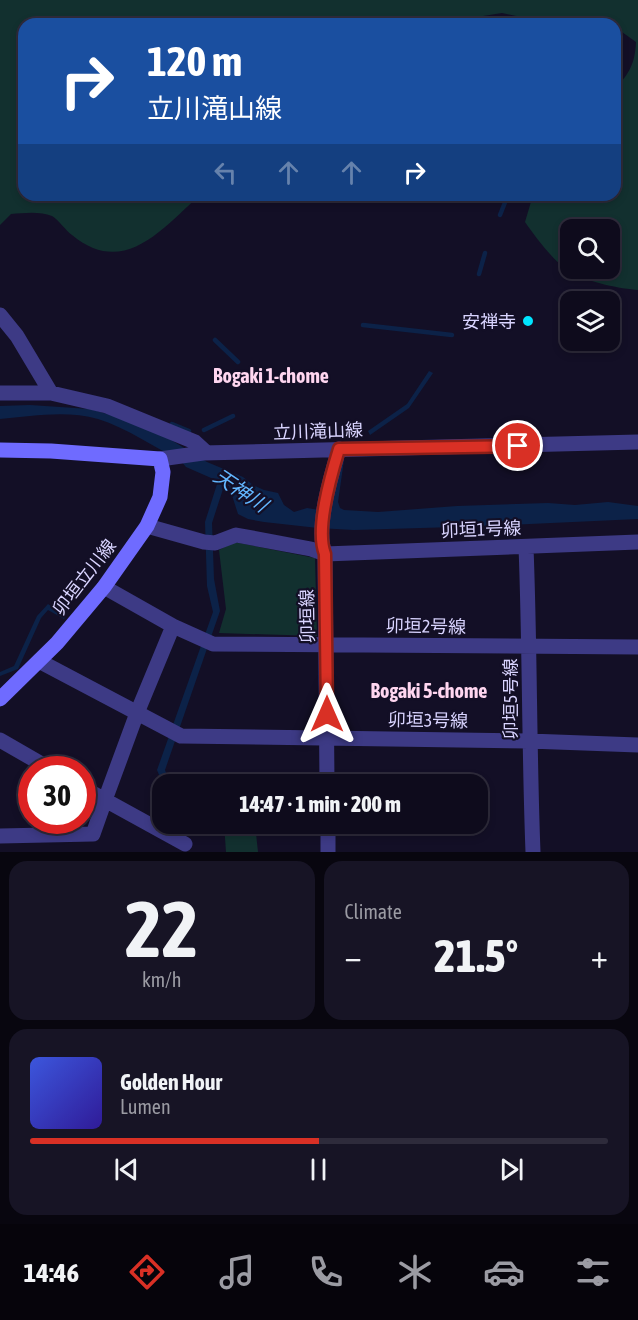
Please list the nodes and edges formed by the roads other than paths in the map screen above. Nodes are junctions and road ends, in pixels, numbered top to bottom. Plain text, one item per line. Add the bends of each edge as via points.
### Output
1 (0, 315) edge
2 (0, 393) edge
3 (51, 393) junction
4 (638, 442) edge
5 (339, 449) junction
6 (0, 450) edge
7 (205, 453) junction
8 (164, 458) junction
9 (147, 526) junction
10 (638, 542) edge
11 (526, 547) junction
12 (325, 554) junction
13 (104, 587) junction
14 (173, 626) junction
15 (327, 644) junction
16 (530, 646) junction
17 (638, 647) edge
18 (39, 660) junction
19 (0, 699) edge
20 (137, 713) junction
21 (327, 737) junction
22 (0, 740) edge
23 (529, 741) junction
24 (638, 745) edge
25 (28, 756) edge
26 (327, 774) edge
27 (96, 795) edge
28 (105, 800) junction
29 (328, 834) edge
30 (0, 836) edge
31 (182, 842) dead end
32 (328, 852) edge
33 (533, 852) edge

1 - 3 street
2 - 3 street
3 - 7 street via 107,406 195,442
4 - 5 street, 立川滝山線
5 - 7 street, 立川滝山線
5 - 12 street, 卯垣線 via 327,488 321,545
6 - 8 street, 立川滝山線
7 - 8 street, 立川滝山線
8 - 9 street, 卯垣立川線 via 160,497
9 - 12 street, 卯垣1号線 via 210,542 236,535
9 - 13 street, 卯垣立川線
10 - 11 street, 卯垣1号線
11 - 12 street, 卯垣1号線
11 - 16 street, 卯垣5号線
12 - 15 street, 卯垣線
13 - 14 street
13 - 18 street, 卯垣立川線
14 - 15 street, 卯垣2号線 via 207,641
14 - 20 street
15 - 16 street, 卯垣2号線
15 - 21 street, 卯垣線
16 - 17 street, 卯垣2号線
16 - 23 street, 卯垣5号線
18 - 19 street, 卯垣立川線
18 - 20 street
20 - 21 street, 卯垣3号線 via 174,733 207,738
20 - 28 street
21 - 23 street, 卯垣3号線
21 - 26 street, 卯垣線
22 - 25 street
23 - 24 street, 卯垣3号線
23 - 33 street, 卯垣5号線
27 - 28 street
28 - 30 street via 93,834
28 - 31 street
29 - 32 street

